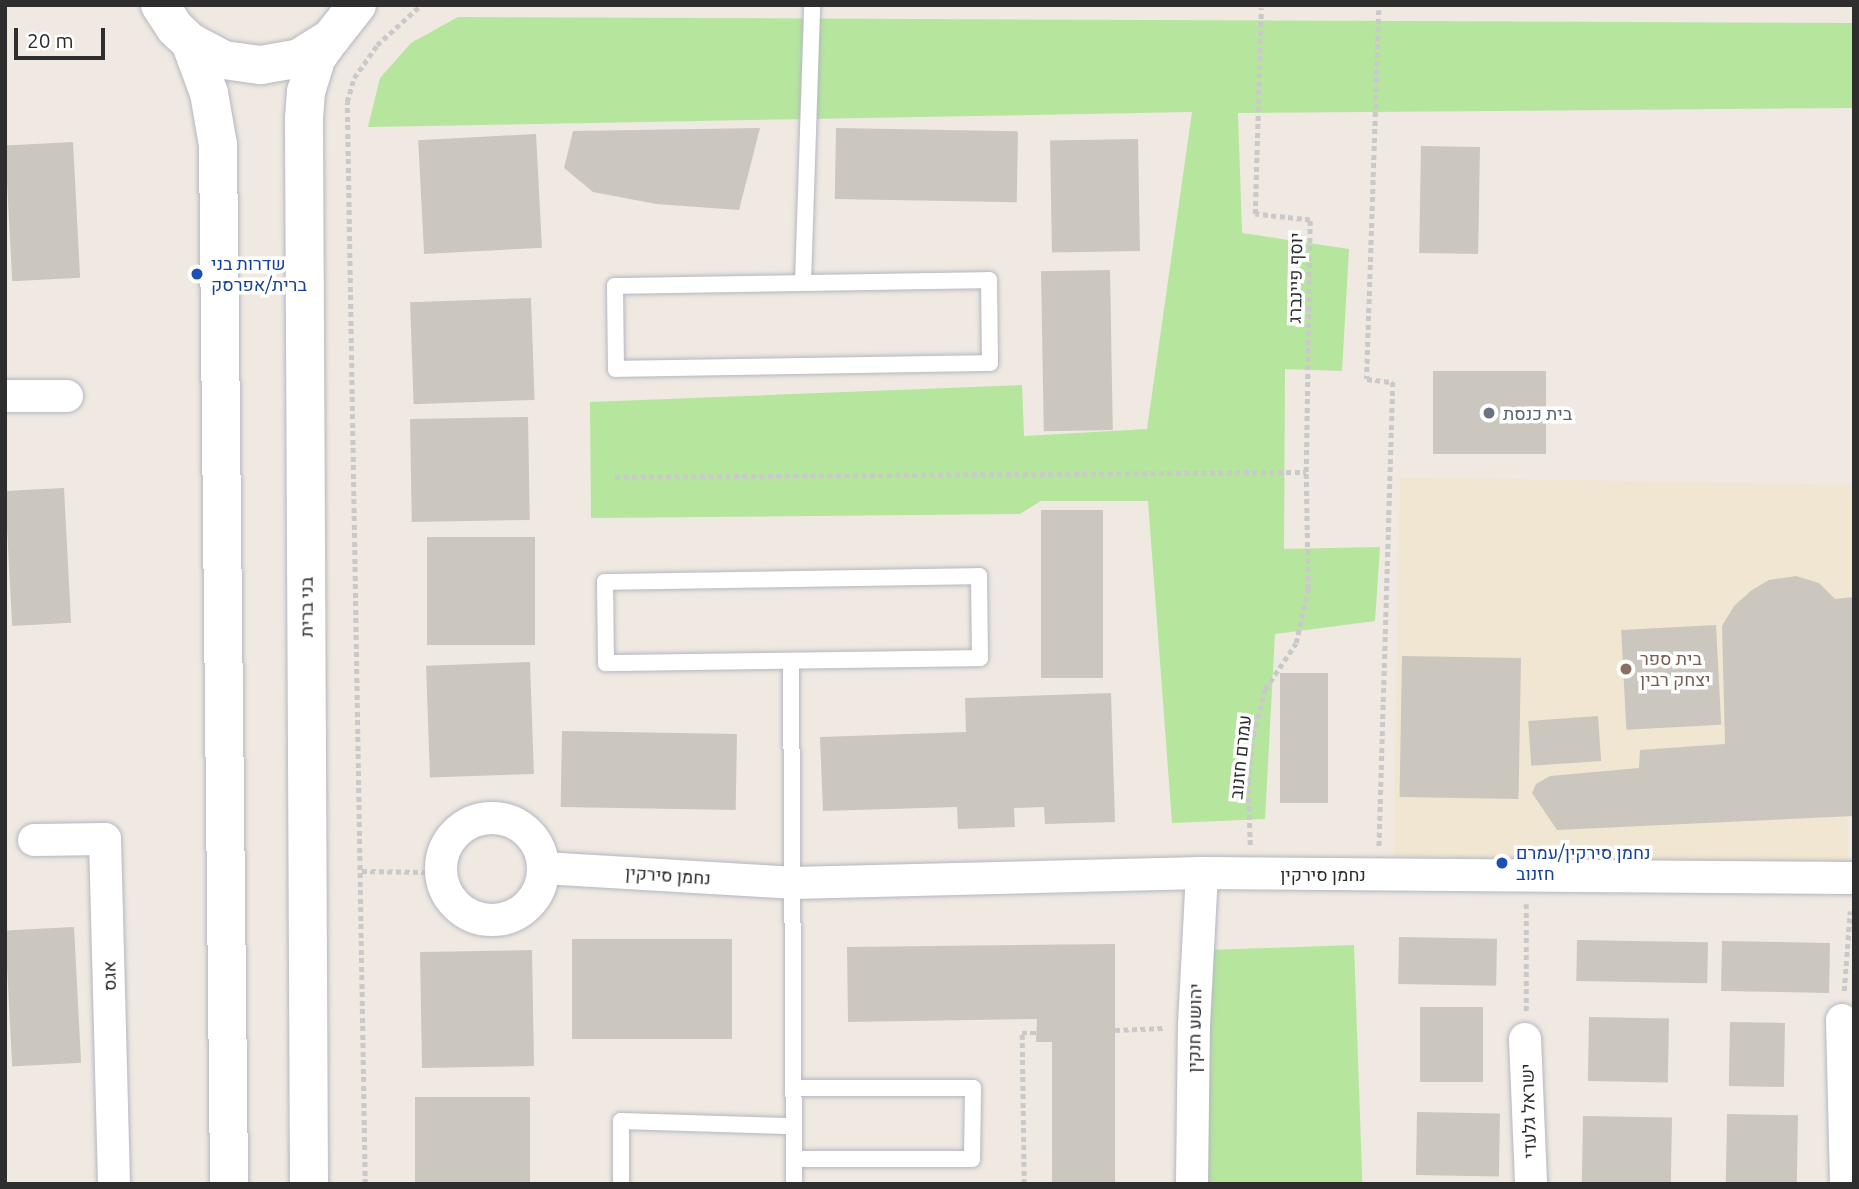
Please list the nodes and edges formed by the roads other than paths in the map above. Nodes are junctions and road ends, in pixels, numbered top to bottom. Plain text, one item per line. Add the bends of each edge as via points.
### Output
1 (160, 5) edge
2 (356, 5) edge
3 (812, 5) edge
4 (331, 38) junction
5 (190, 42) junction
6 (803, 282) junction
7 (5, 396) edge
8 (67, 396) dead end
9 (791, 661) junction
10 (34, 840) dead end
11 (543, 868) dead end
12 (1202, 873) junction
13 (1854, 877) edge
14 (792, 883) junction
15 (1842, 1020) road end
16 (1525, 1039) road end
17 (793, 1088) junction
18 (794, 1126) junction
19 (794, 1159) junction
20 (114, 1184) edge
21 (229, 1184) edge
22 (309, 1184) edge
23 (621, 1184) edge
24 (794, 1184) edge
25 (1192, 1184) edge
26 (1531, 1184) edge
27 (1846, 1184) edge

1 - 5 main road
2 - 4 main road
3 - 6 lane
4 - 5 main road via 299,58 261,65 224,60
4 - 22 main road, בני ברית via 317,57 306,92 304,119
5 - 21 main road via 209,93 218,145
6 - 6 lane via 615,286 616,369 990,363 989,280
7 - 8 street
9 - 9 lane via 980,658 979,576 606,582 606,663
9 - 14 lane
10 - 20 street, אגס via 106,839
11 - 14 street, נחמן סירקין
12 - 13 street, נחמן סירקין
12 - 14 street, נחמן סירקין
12 - 25 street, יהושע חנקין
14 - 17 lane
15 - 27 street
16 - 26 street, ישראל גלעדי
17 - 18 lane
17 - 19 lane via 973,1088 972,1159
18 - 19 lane
18 - 23 lane via 621,1121
19 - 24 lane

